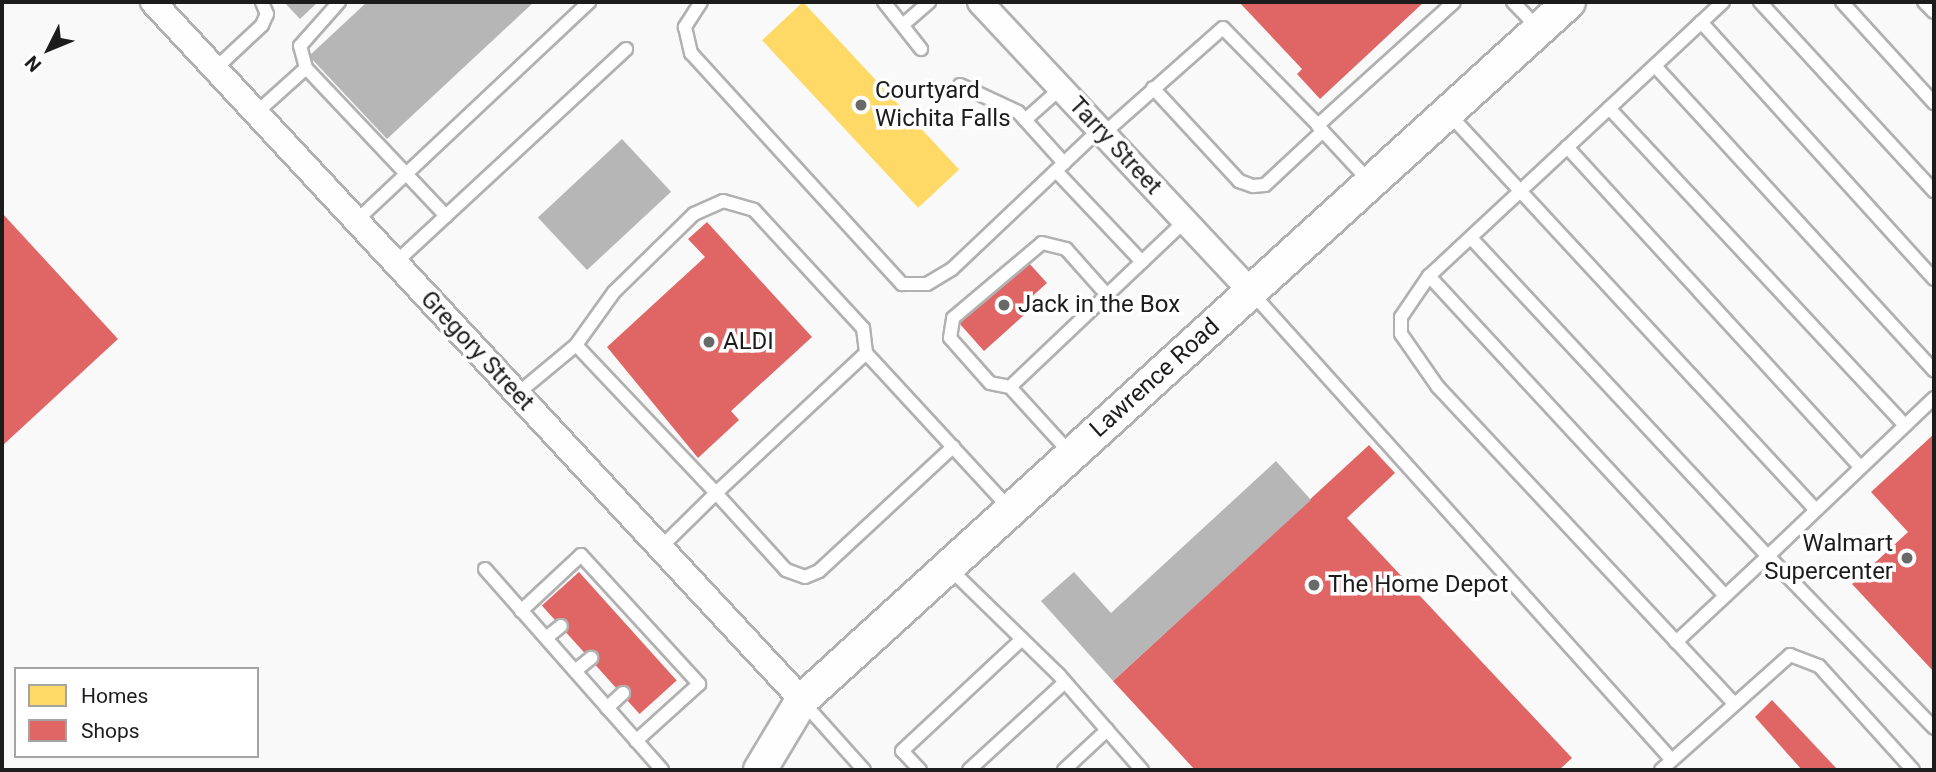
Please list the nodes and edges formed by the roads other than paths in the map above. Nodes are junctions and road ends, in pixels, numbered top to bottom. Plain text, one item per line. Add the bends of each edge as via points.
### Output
1 (153, 2) edge
2 (262, 2) edge
3 (339, 2) edge
4 (589, 2) edge
5 (701, 2) edge
6 (884, 2) edge
7 (929, 2) edge
8 (980, 2) edge
9 (1454, 2) edge
10 (1513, 2) edge
11 (1569, 2) edge
12 (1723, 2) edge
13 (1760, 2) edge
14 (1842, 2) edge
15 (1924, 2) edge
16 (1934, 12) edge
17 (1701, 22) junction
18 (905, 23) junction
19 (1539, 29) junction
20 (626, 49) dead end
21 (921, 49) dead end
22 (1654, 66) junction
23 (306, 68) junction
24 (215, 69) junction
25 (960, 85) dead end
26 (1061, 88) junction
27 (1153, 88) junction
28 (1934, 103) edge
29 (1609, 108) junction
30 (1448, 113) junction
31 (256, 114) junction
32 (1025, 120) junction
33 (1320, 128) junction
34 (1101, 132) junction
35 (1567, 147) junction
36 (1060, 167) junction
37 (407, 173) junction
38 (1370, 182) junction
39 (1520, 191) junction
40 (1934, 191) edge
41 (446, 216) junction
42 (356, 221) junction
43 (1185, 222) junction
44 (1471, 238) junction
45 (1142, 262) junction
46 (395, 263) junction
47 (1429, 276) junction
48 (1934, 279) edge
49 (1250, 291) junction
50 (1107, 295) junction
51 (576, 345) junction
52 (866, 353) junction
53 (1934, 371) edge
54 (1010, 387) junction
55 (517, 394) junction
56 (1934, 398) edge
57 (1905, 425) junction
58 (953, 447) junction
59 (1071, 454) junction
60 (1860, 467) junction
61 (716, 493) junction
62 (1815, 509) junction
63 (1010, 510) junction
64 (660, 548) junction
65 (1768, 556) junction
66 (948, 567) junction
67 (485, 569) dead end
68 (607, 583) junction
69 (597, 592) dead end
70 (1725, 596) junction
71 (521, 611) junction
72 (637, 615) junction
73 (627, 624) dead end
74 (561, 626) dead end
75 (546, 638) junction
76 (1022, 639) junction
77 (1676, 642) junction
78 (591, 658) dead end
79 (575, 671) junction
80 (1065, 682) junction
81 (623, 693) dead end
82 (802, 701) junction
83 (1733, 702) junction
84 (607, 708) junction
85 (1934, 728) edge
86 (1107, 730) junction
87 (636, 741) junction
88 (1672, 760) junction
89 (662, 770) edge
90 (760, 770) edge
91 (864, 770) edge
92 (920, 770) edge
93 (969, 770) edge
94 (1065, 770) edge
95 (1142, 770) edge
96 (1661, 770) edge
97 (1913, 770) edge

1 - 24 street, Gregory Street
2 - 24 lane via 267,14 262,25
3 - 23 lane via 300,46
4 - 37 lane
5 - 36 lane via 685,27 691,53 902,284 928,284 952,270
6 - 18 lane
7 - 18 lane
8 - 26 street, Tarry Street
9 - 33 lane
10 - 19 lane
11 - 19 street, Lawrence Road
12 - 17 lane
13 - 40 lane
14 - 28 lane
15 - 16 lane
17 - 22 lane
17 - 48 lane
18 - 21 lane
19 - 30 street, Lawrence Road
20 - 41 lane
22 - 29 lane
22 - 53 lane
23 - 31 lane
23 - 37 lane
24 - 31 street, Gregory Street
25 - 32 lane
26 - 32 lane
26 - 34 street, Tarry Street
27 - 33 lane via 1223,28
27 - 33 lane via 1240,181 1253,186 1265,184
27 - 34 lane
29 - 35 lane
29 - 57 lane
30 - 38 street, Lawrence Road
30 - 39 lane
31 - 42 street, Gregory Street
32 - 36 lane
33 - 38 lane
34 - 36 lane
34 - 43 street, Tarry Street
35 - 39 lane
35 - 60 lane
36 - 45 lane
37 - 41 lane
37 - 42 lane
38 - 49 street, Lawrence Road
39 - 44 lane
39 - 62 lane
41 - 46 lane
42 - 46 street, Gregory Street
43 - 45 lane
43 - 49 street, Tarry Street
44 - 47 lane
44 - 65 lane
45 - 50 lane
46 - 55 street, Gregory Street
47 - 70 lane
47 - 77 lane via 1401,317 1413,357
49 - 59 street, Lawrence Road
49 - 88 lane
50 - 54 lane
50 - 54 lane via 1066,249 1042,243 953,318 950,338 990,383
51 - 52 lane via 614,292 694,214 723,201 754,210 863,328
51 - 55 lane
51 - 61 lane
52 - 58 lane
52 - 61 lane
54 - 59 lane
55 - 64 street, Gregory Street
56 - 57 lane
57 - 60 lane
58 - 61 lane via 805,577 786,570
58 - 63 lane
59 - 63 street, Lawrence Road
60 - 62 lane
61 - 64 lane
62 - 65 lane
63 - 66 street, Lawrence Road
64 - 82 street, Gregory Street
65 - 70 lane
65 - 85 lane
66 - 76 lane
66 - 82 street, Lawrence Road
67 - 71 lane
68 - 69 lane
68 - 71 lane via 582,555
68 - 72 lane
70 - 77 lane
71 - 75 lane
72 - 73 lane
72 - 87 lane via 665,656 699,684
74 - 75 lane
75 - 79 lane
76 - 80 lane
76 - 92 lane via 902,751
77 - 83 lane
78 - 79 lane
79 - 84 lane
80 - 86 lane
80 - 93 lane
81 - 84 lane
82 - 90 street, Lawrence Road
82 - 91 lane
83 - 88 lane
83 - 97 lane via 1790,655 1819,666
84 - 87 lane
86 - 94 lane
86 - 95 lane
87 - 89 lane
88 - 96 lane

